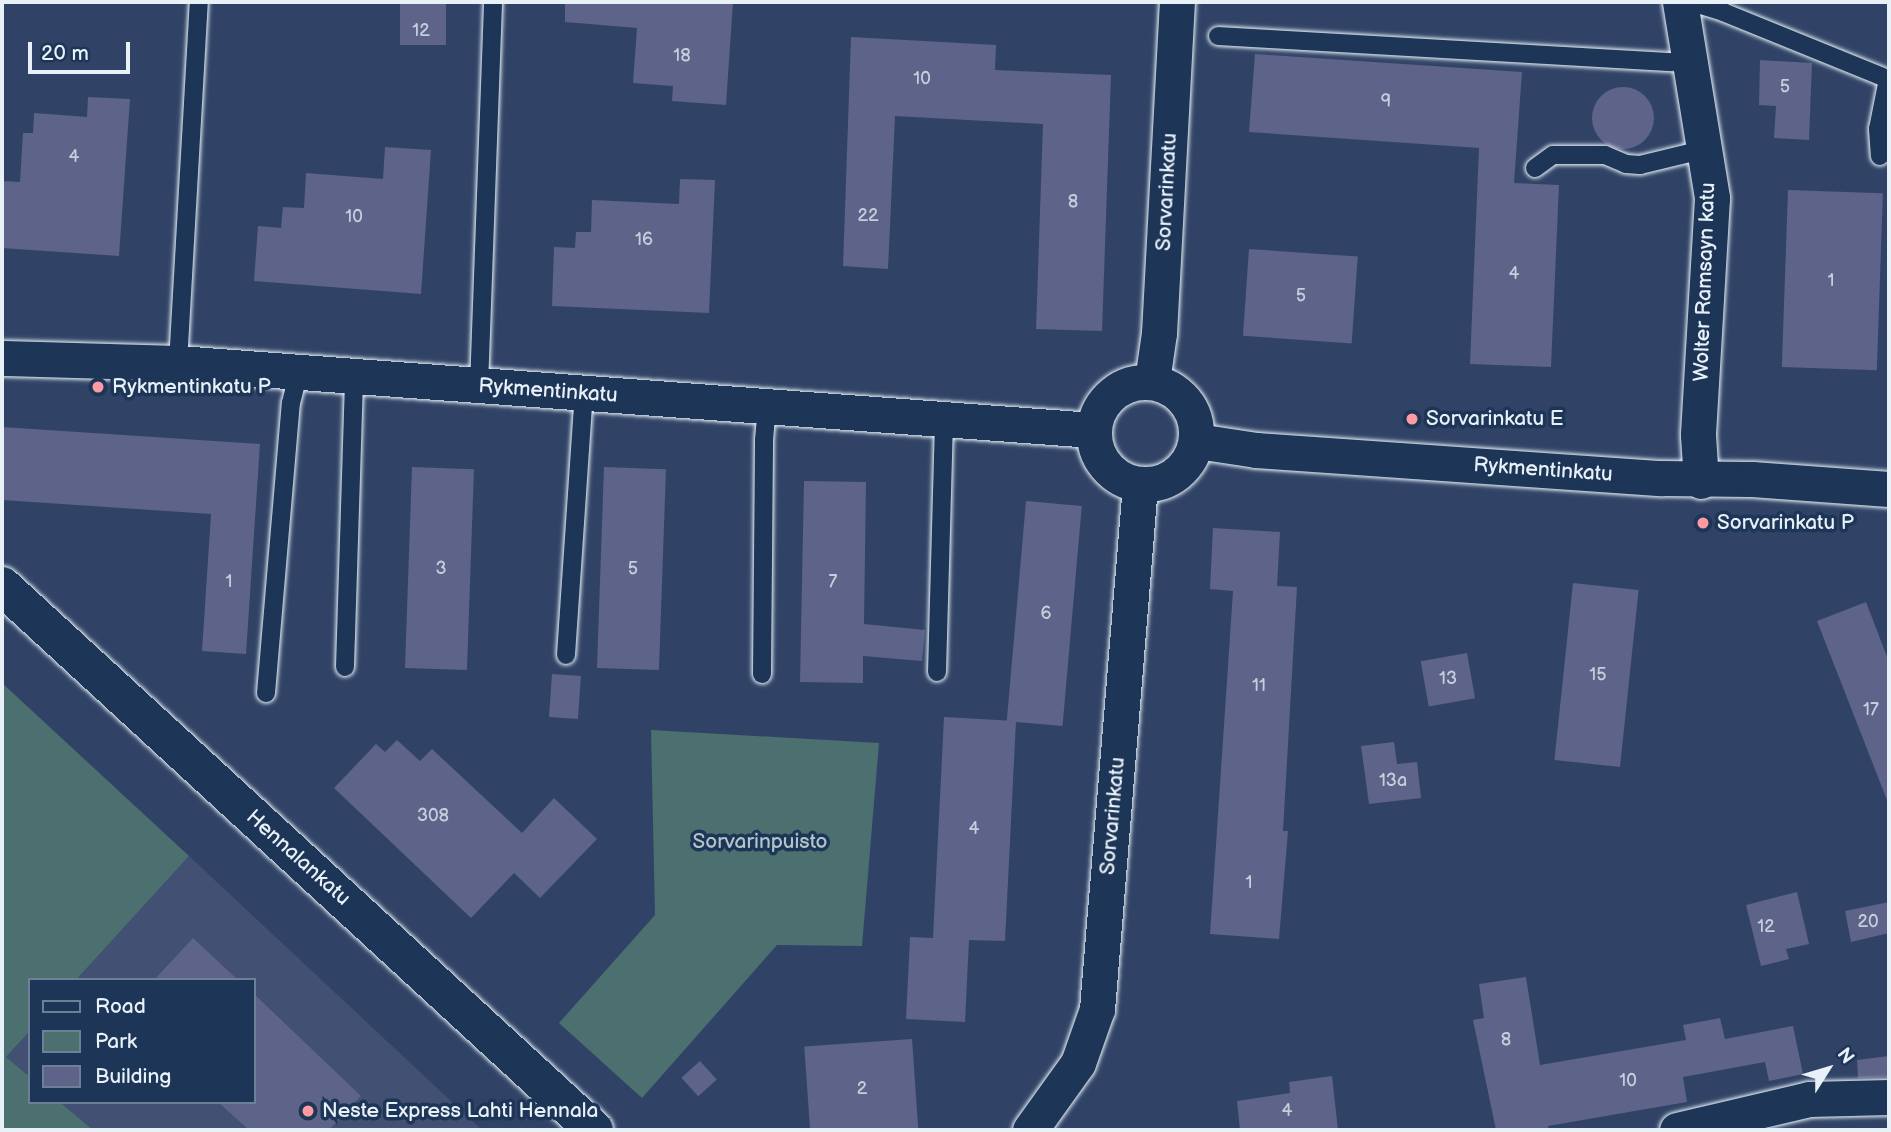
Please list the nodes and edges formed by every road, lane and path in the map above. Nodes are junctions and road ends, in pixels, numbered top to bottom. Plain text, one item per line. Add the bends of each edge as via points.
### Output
1 (199, 2) edge
2 (494, 2) edge
3 (1178, 2) edge
4 (1680, 2) edge
5 (1691, 2) edge
6 (1218, 36) dead end
7 (1672, 62) dead end
8 (1706, 149) junction
9 (1880, 156) dead end
10 (1535, 168) dead end
11 (2, 358) edge
12 (178, 363) junction
13 (299, 372) junction
14 (354, 376) junction
15 (1152, 381) junction
16 (479, 386) junction
17 (584, 393) junction
18 (767, 407) junction
19 (944, 420) junction
20 (1093, 430) junction
21 (1197, 440) junction
22 (1701, 481) junction
23 (1140, 485) junction
24 (1889, 489) edge
25 (2, 586) edge
26 (566, 655) dead end
27 (345, 667) dead end
28 (937, 672) dead end
29 (762, 674) dead end
30 (266, 693) dead end
31 (1889, 1097) edge
32 (594, 1130) edge
33 (1030, 1130) edge
34 (1677, 1130) edge

1 - 12 lane
2 - 16 lane
3 - 15 street, Sorvarinkatu via 1159,334
4 - 8 street, Wolter Ramsayn katu
5 - 9 lane via 1888,79 1878,129
6 - 7 lane
8 - 10 lane via 1640,165 1605,155 1553,155
8 - 22 street, Wolter Ramsayn katu via 1712,198 1698,435
11 - 12 street, Rykmentinkatu
12 - 13 street, Rykmentinkatu
13 - 14 street, Rykmentinkatu
13 - 30 lane via 291,403
14 - 16 street, Rykmentinkatu
14 - 27 lane
15 - 20 street via 1124,386 1102,404
15 - 21 street via 1177,392 1195,417
16 - 17 street, Rykmentinkatu
17 - 18 street, Rykmentinkatu
17 - 26 lane
18 - 19 street, Rykmentinkatu
18 - 29 lane
19 - 20 street, Rykmentinkatu
19 - 28 lane
20 - 23 street via 1099,456 1119,477
21 - 22 street, Rykmentinkatu via 1256,450
21 - 23 street via 1186,466 1166,481
22 - 24 street, Rykmentinkatu via 1752,479
23 - 33 street, Sorvarinkatu via 1097,1009 1078,1063
25 - 32 street, Hennalankatu
31 - 34 street via 1809,1099

